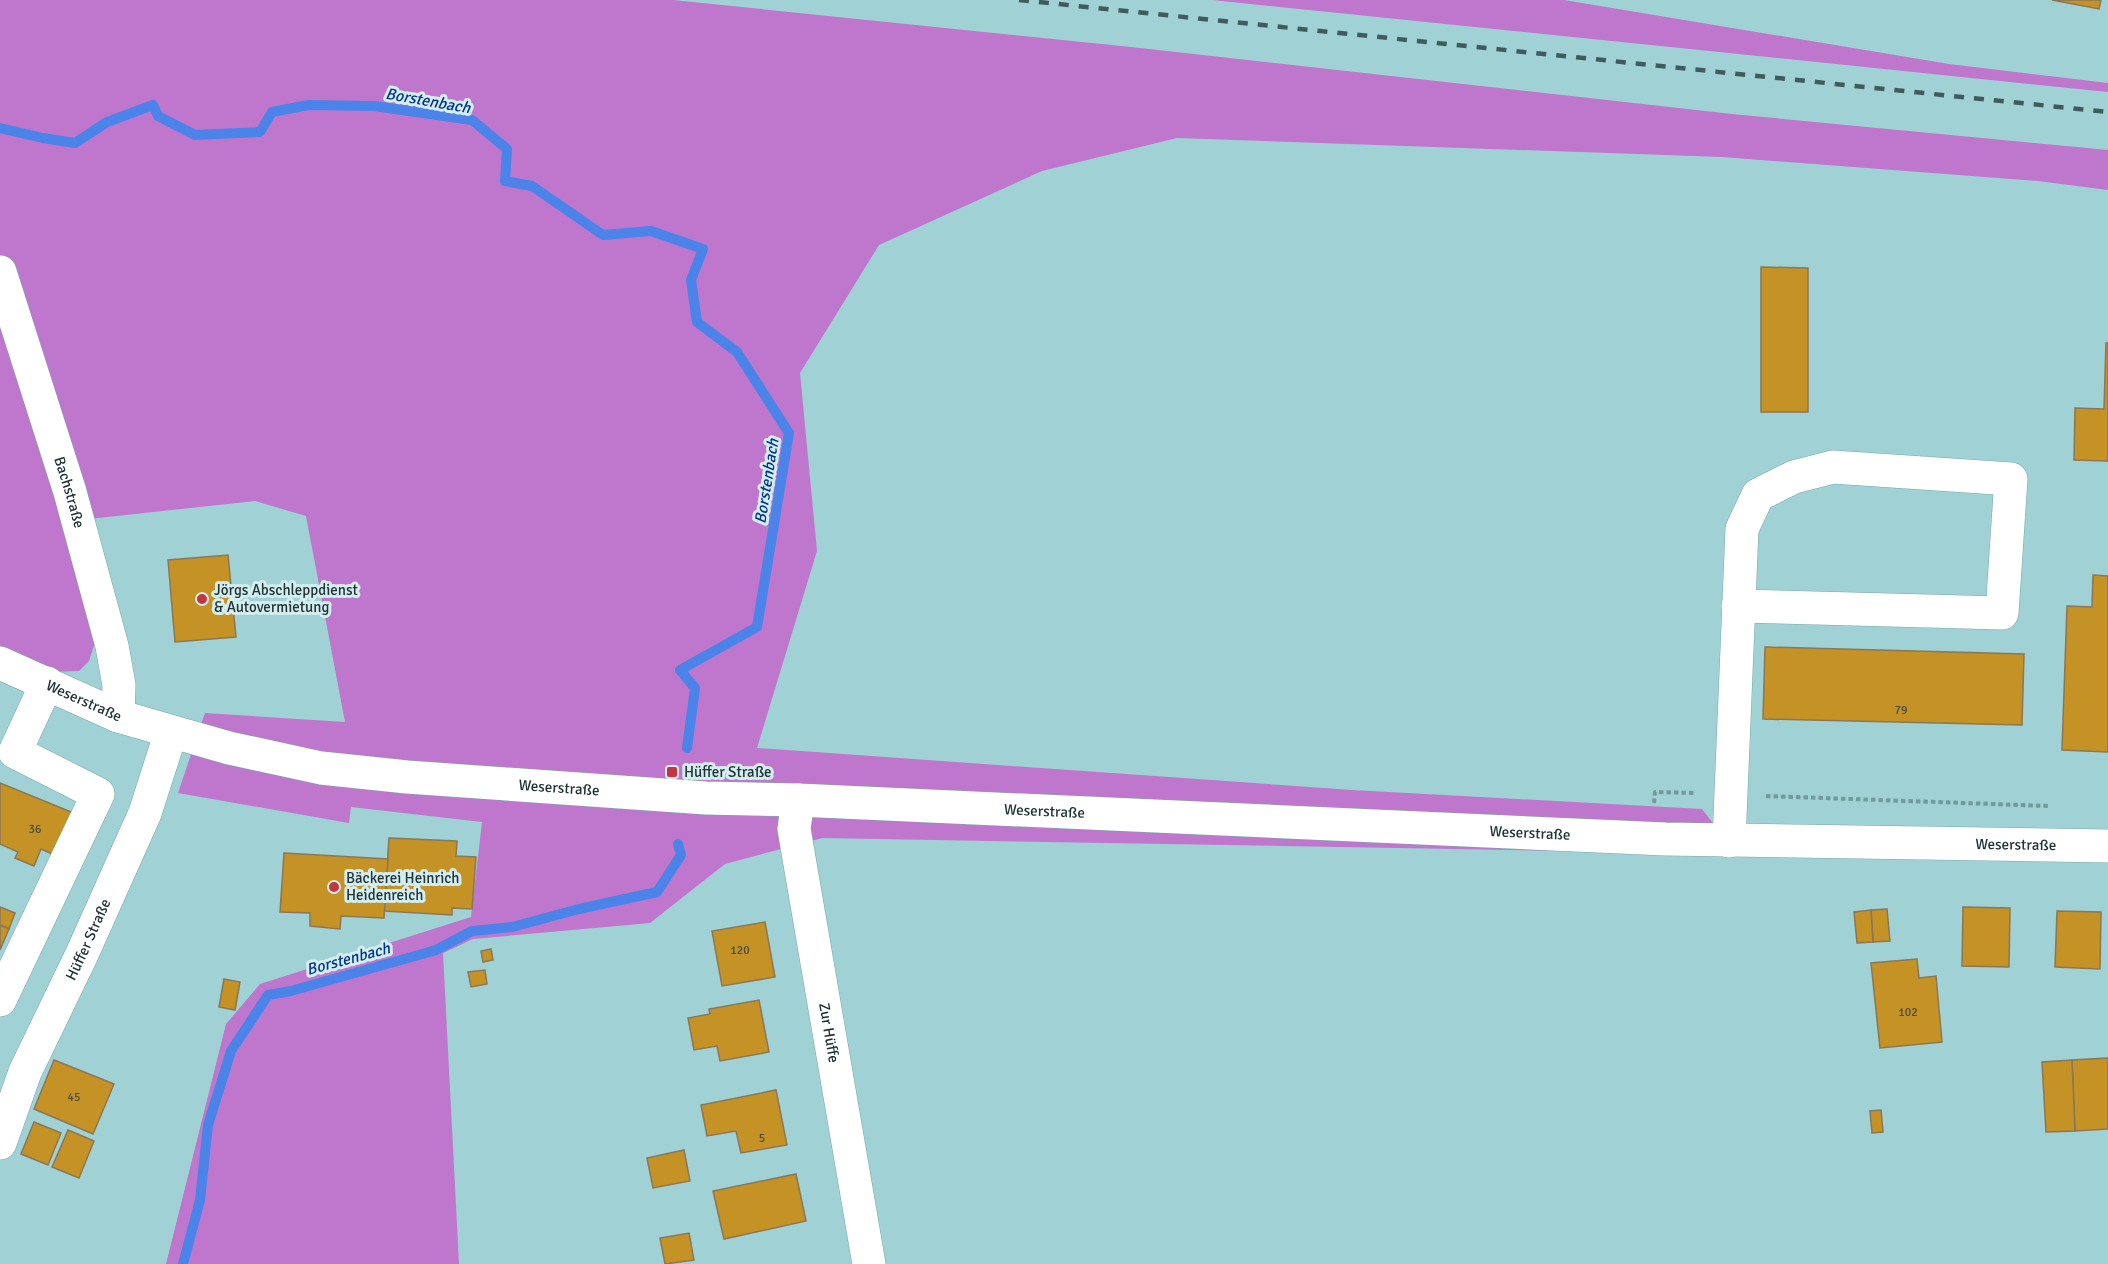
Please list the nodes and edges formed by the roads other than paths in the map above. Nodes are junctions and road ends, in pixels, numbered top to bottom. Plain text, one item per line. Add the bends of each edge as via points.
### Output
1 (0, 272) edge
2 (1738, 606) junction
3 (0, 663) edge
4 (47, 683) junction
5 (118, 716) junction
6 (171, 732) junction
7 (798, 800) junction
8 (1729, 841) junction
9 (2108, 846) edge
10 (0, 1000) edge
11 (0, 1143) edge
12 (869, 1264) edge

1 - 5 street, Bachstraße via 70,492 109,635 119,685
2 - 2 street via 1742,529 1758,495 1794,477 1833,467 2011,479 2002,613
2 - 8 street
3 - 4 street, Weserstraße
4 - 5 street, Weserstraße
4 - 10 street via 15,752 98,794
5 - 6 street, Weserstraße
6 - 7 street, Weserstraße via 321,768 706,798
6 - 11 street, Hüffer Straße via 145,813 25,1072
7 - 8 street, Weserstraße
7 - 12 street, Zur Hüffe via 794,830
8 - 9 street, Weserstraße

